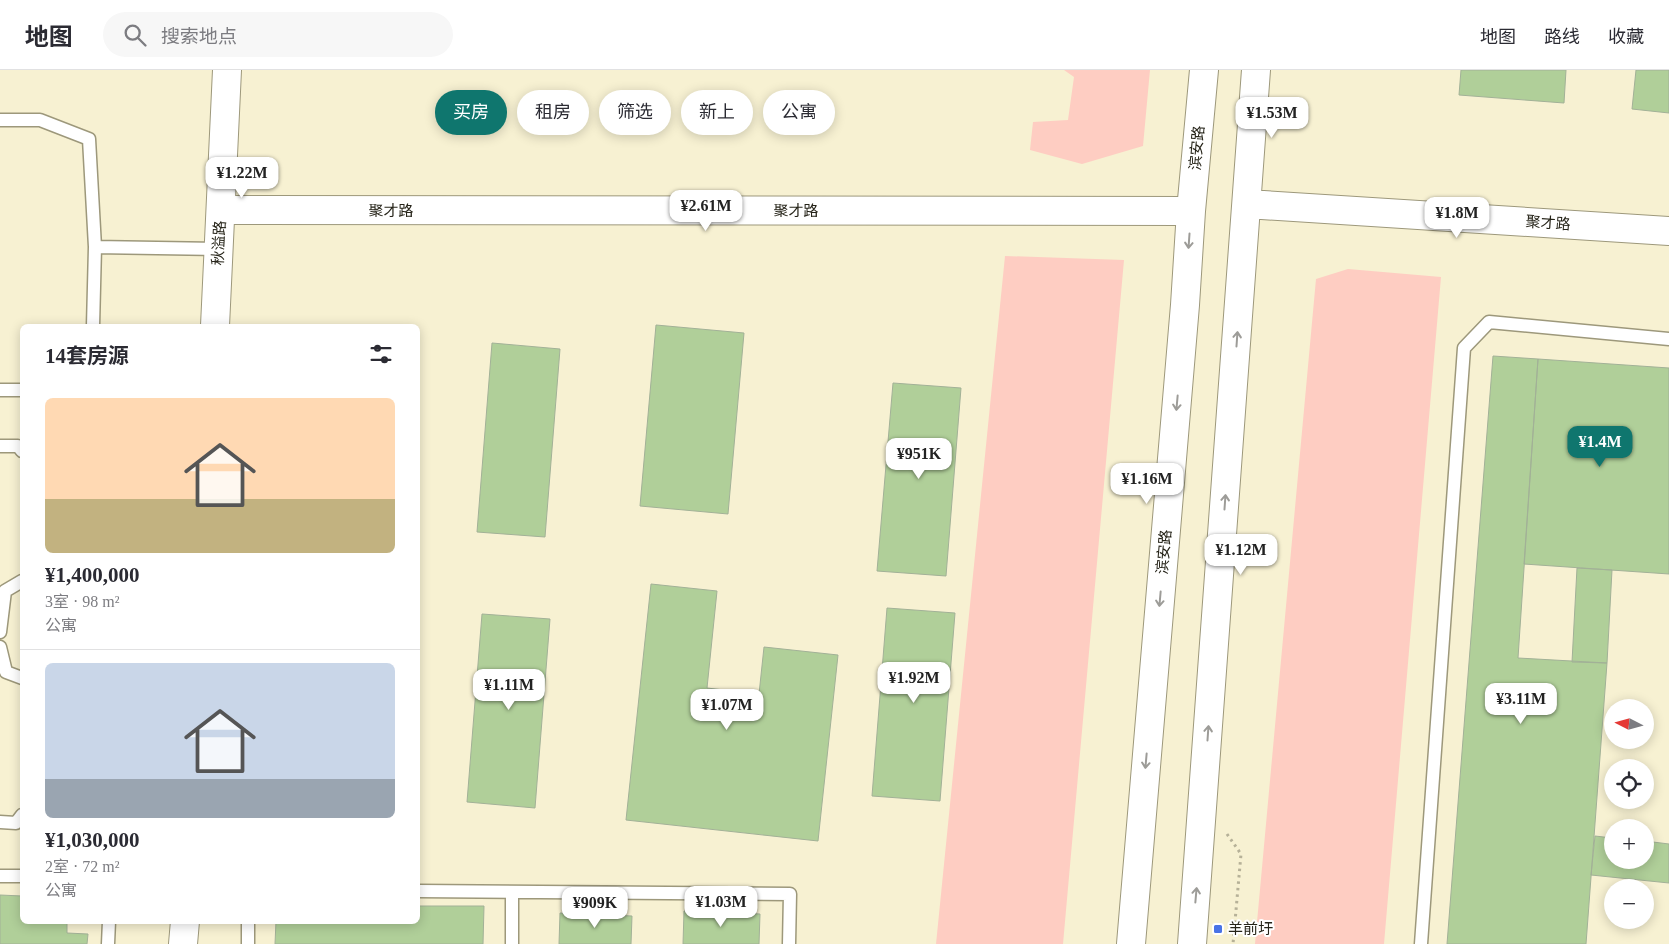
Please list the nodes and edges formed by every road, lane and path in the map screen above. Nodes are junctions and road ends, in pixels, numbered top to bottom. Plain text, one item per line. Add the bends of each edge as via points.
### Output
1 (227, 70) edge
2 (1204, 70) edge
3 (1256, 70) edge
4 (0, 120) edge
5 (1247, 204) junction
6 (221, 210) junction
7 (1191, 211) junction
8 (1669, 231) edge
9 (95, 247) junction
10 (219, 249) junction
11 (93, 324) edge
12 (215, 324) edge
13 (1669, 339) edge
14 (0, 390) edge
15 (20, 390) edge
16 (0, 446) edge
17 (20, 448) edge
18 (20, 582) edge
19 (0, 632) edge
20 (0, 647) edge
21 (20, 677) edge
22 (1203, 801) junction
23 (20, 818) edge
24 (0, 822) edge
25 (0, 876) edge
26 (20, 876) edge
27 (420, 891) edge
28 (512, 892) junction
29 (109, 924) edge
30 (186, 924) edge
31 (248, 924) edge
32 (108, 944) edge
33 (183, 944) edge
34 (248, 944) edge
35 (512, 944) edge
36 (789, 944) edge
37 (1131, 944) edge
38 (1192, 944) edge
39 (1233, 944) edge
40 (1421, 944) edge

1 - 6 main road, 秋溢路
2 - 7 main road, 滨安路
3 - 5 main road
4 - 9 lane via 40,120 89,138
5 - 8 main road, 聚才路
22 -> 5 main road
6 - 7 main road, 聚才路
6 - 10 main road, 秋溢路
7 -> 37 main road, 滨安路
9 - 10 lane
9 - 11 lane
10 - 12 main road, 秋溢路
13 - 40 lane via 1490,322 1464,348
14 - 15 lane
16 - 17 lane
18 - 19 lane via 5,591
20 - 21 lane via 6,672
38 -> 22 main road
22 - 39 path via 1241,854
23 - 24 lane via 16,823
25 - 26 lane
27 - 28 lane
28 - 35 lane
28 - 36 lane via 790,894
29 - 32 lane
30 - 33 main road
31 - 34 lane

